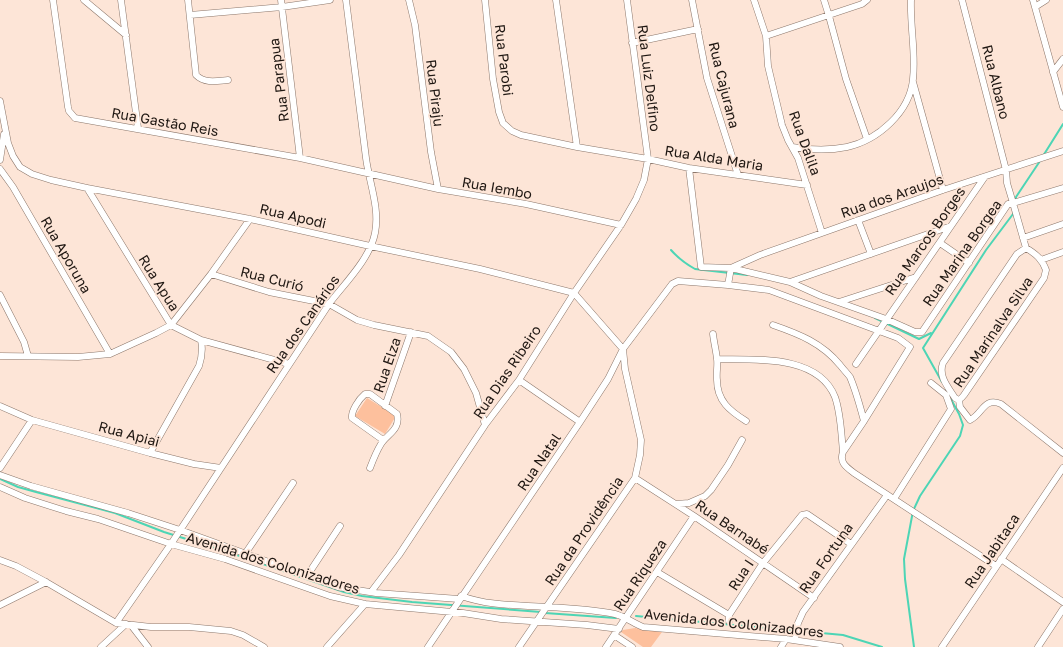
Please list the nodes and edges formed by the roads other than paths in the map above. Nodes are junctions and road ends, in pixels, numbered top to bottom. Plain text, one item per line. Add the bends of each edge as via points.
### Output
1 (53, 0) edge
2 (84, 0) edge
3 (121, 0) edge
4 (188, 0) edge
5 (330, 0) edge
6 (346, 0) edge
7 (409, 0) edge
8 (485, 0) edge
9 (556, 0) edge
10 (627, 0) edge
11 (692, 0) edge
12 (754, 0) edge
13 (824, 0) edge
14 (867, 0) edge
15 (911, 0) edge
16 (962, 0) edge
17 (1033, 0) edge
18 (1046, 0) edge
19 (281, 3) edge
20 (1035, 7) junction
21 (190, 15) junction
22 (829, 16) junction
23 (698, 29) junction
24 (126, 35) junction
25 (766, 36) junction
26 (632, 43) junction
27 (1063, 59) edge
28 (1053, 72) junction
29 (228, 80) dead end
30 (913, 81) junction
31 (0, 101) edge
32 (1063, 107) edge
33 (503, 123) joint
34 (138, 128) junction
35 (5, 130) junction
36 (867, 139) junction
37 (577, 147) junction
38 (792, 147) junction
39 (1063, 150) edge
40 (300, 158) junction
41 (648, 159) junction
42 (0, 160) edge
43 (689, 168) junction
44 (0, 169) edge
45 (1006, 170) junction
46 (369, 174) junction
47 (738, 175) junction
48 (984, 177) junction
49 (807, 185) junction
50 (87, 188) junction
51 (1063, 188) edge
52 (438, 189) junction
53 (943, 190) junction
54 (1015, 204) junction
55 (250, 219) junction
56 (858, 220) junction
57 (1063, 224) edge
58 (621, 225) junction
59 (951, 226) junction
60 (822, 233) junction
61 (1023, 238) junction
62 (940, 243) junction
63 (370, 246) junction
64 (1026, 248) junction
65 (1063, 252) edge
66 (871, 254) junction
67 (1041, 260) junction
68 (969, 263) junction
69 (730, 270) junction
70 (211, 274) junction
71 (916, 277) junction
72 (790, 282) junction
73 (728, 283) junction
74 (574, 293) junction
75 (0, 295) edge
76 (839, 302) junction
77 (329, 304) junction
78 (885, 320) junction
79 (171, 325) junction
80 (773, 325) dead end
81 (879, 330) junction
82 (411, 332) junction
83 (713, 334) dead end
84 (201, 340) junction
85 (623, 349) junction
86 (110, 354) junction
87 (0, 356) edge
88 (28, 356) junction
89 (717, 359) junction
90 (289, 364) junction
91 (856, 364) dead end
92 (520, 380) junction
93 (931, 383) dead end
94 (959, 400) junction
95 (0, 406) edge
96 (385, 406) junction
97 (32, 420) junction
98 (746, 421) dead end
99 (864, 421) junction
100 (580, 422) junction
101 (485, 425) junction
102 (383, 440) junction
103 (742, 440) dead end
104 (843, 452) junction
105 (150, 453) junction
106 (1063, 453) edge
107 (0, 468) edge
108 (220, 468) junction
109 (370, 468) dead end
110 (1063, 468) edge
111 (0, 475) edge
112 (635, 478) junction
113 (293, 483) dead end
114 (0, 487) edge
115 (887, 495) junction
116 (894, 499) junction
117 (676, 504) junction
118 (694, 516) junction
119 (340, 526) dead end
120 (179, 532) junction
121 (172, 543) junction
122 (851, 544) junction
123 (245, 554) junction
124 (1001, 559) junction
125 (0, 560) edge
126 (763, 563) junction
127 (996, 566) junction
128 (657, 572) junction
129 (307, 576) junction
130 (46, 582) junction
131 (371, 592) junction
132 (814, 598) junction
133 (460, 599) junction
134 (1063, 602) edge
135 (365, 604) junction
136 (0, 605) edge
137 (545, 609) junction
138 (1063, 609) edge
139 (452, 611) junction
140 (626, 617) junction
141 (538, 620) junction
142 (116, 623) junction
143 (129, 624) junction
144 (619, 629) junction
145 (614, 635) junction
146 (786, 639) junction
147 (795, 640) junction
148 (101, 647) edge
149 (148, 647) edge
150 (264, 647) edge
151 (327, 647) edge
152 (428, 647) edge
153 (519, 647) edge
154 (606, 647) edge
155 (632, 647) edge
156 (781, 647) edge
157 (840, 647) edge
158 (942, 647) edge
159 (1038, 647) edge

1 - 34 street, Rua Gastão Reis via 69,111 72,116
2 - 24 street
3 - 24 street
4 - 21 street
5 - 19 street
6 - 46 street, Rua dos Canários
7 - 52 street, Rua Piraju via 415,25
8 - 33 street, Rua Parobi via 493,79
9 - 37 street
10 - 26 street, Rua Luiz Delfino
11 - 23 street, Rua Cajurana
12 - 25 street, Rua Dalila
13 - 22 street
14 - 22 street
15 - 30 street via 915,54
16 - 45 street, Rua Albano
17 - 20 street
18 - 20 street
19 - 21 street
19 - 40 street, Rua Parapua
20 - 28 street
21 - 29 street via 196,75 206,81
22 - 25 street
22 - 36 street via 846,80
23 - 26 street
23 - 47 street, Rua Cajurana via 709,84
24 - 34 street
25 - 38 street, Rua Dalila via 768,66 782,125
26 - 41 street, Rua Luiz Delfino
27 - 28 street
28 - 32 street
30 - 36 street via 908,99 900,112 882,131
30 - 53 street
31 - 35 street
33 - 37 street, Rua Alda Maria via 522,135
34 - 40 street, Rua Gastão Reis
35 - 42 street
35 - 50 street, Rua Apodi via 13,156 20,167 51,180
36 - 38 street via 847,147 813,151
37 - 41 street, Rua Alda Maria
38 - 49 street, Rua Dalila
39 - 45 street, Rua dos Araujos
40 - 46 street, Rua Gastão Reis
41 - 43 street, Rua Alda Maria
41 - 58 street, Rua Dias Ribeiro via 644,180
43 - 47 street, Rua Alda Maria
43 - 69 street via 701,267
44 - 86 street, Rua Aporuna via 17,193
45 - 48 street, Rua dos Araujos
45 - 54 street, Rua Marina Borgea via 1007,183
46 - 52 street, Rua Iembo
46 - 63 street, Rua dos Canários via 376,222
47 - 49 street, Rua Alda Maria
48 - 53 street, Rua dos Araujos
48 - 59 street, Rua Marcos Borges
49 - 60 street, Rua Dalila
50 - 55 street, Rua Apodi
50 - 79 street, Rua Apua
51 - 54 street
52 - 58 street, Rua Iembo via 526,204
53 - 56 street, Rua dos Araujos
54 - 61 street
54 - 68 street, Rua Marina Borgea via 1008,204
55 - 63 street, Rua Apodi
55 - 70 street
56 - 60 street, Rua dos Araujos
56 - 66 street
57 - 61 street
58 - 74 street, Rua Dias Ribeiro
59 - 62 street, Rua Marcos Borges
59 - 66 street
60 - 69 street, Rua dos Araujos via 760,255
61 - 64 street
62 - 68 street
62 - 71 street, Rua Marcos Borges
63 - 74 street, Rua Apodi via 480,269
63 - 77 street, Rua dos Canários via 358,267
64 - 67 street
64 - 94 street, Rua Marinalva Silva via 1018,254 943,363 941,375 955,398
65 - 67 street
66 - 72 street
67 - 94 street, Rua Marinalva Silva via 1046,270 1044,278
68 - 78 street, Rua Marina Borgea via 922,332
69 - 72 street via 761,274
69 - 73 street
70 - 77 street, Rua Curió via 269,292
70 - 79 street
71 - 76 street
71 - 78 street, Rua Marcos Borges
72 - 76 street
73 - 81 street via 780,293
73 - 85 street, Rua Natal via 678,281 672,284
74 - 85 street
74 - 92 street, Rua Dias Ribeiro
75 - 88 street via 24,342
76 - 78 street
77 - 82 street, Rua Curió via 357,320
77 - 90 street, Rua dos Canários
78 - 81 street, Rua Marcos Borges
79 - 84 street, Rua Apua
79 - 86 street
80 - 99 street via 810,339 834,357 849,376
81 - 91 street, Rua Marcos Borges
81 - 99 street via 898,338 910,347
82 - 96 street, Rua Elza
82 - 101 street, Rua Curió via 435,340 458,360 476,393
83 - 89 street
84 - 90 street, Rua Apua
84 - 105 street via 203,349 199,366
85 - 100 street, Rua Natal via 608,379
85 - 112 street, Rua da Providência via 641,440
86 - 88 street via 78,357
87 - 88 street
89 - 98 street via 718,392 732,413
89 - 104 street via 789,363 811,371 827,383 834,397 841,425
90 - 108 street, Rua dos Canários
92 - 100 street
92 - 101 street, Rua Dias Ribeiro
93 - 116 street via 946,395 951,409
94 - 106 street via 960,407 970,420 988,403 1001,404
95 - 97 street, Rua Apiai
96 - 102 street, Rua Elza via 397,414 398,418 393,431
96 - 102 street, Rua Elza via 370,394 365,394 352,414 355,421
97 - 105 street, Rua Apiai
97 - 107 street
99 - 104 street
100 - 133 street, Rua Natal
101 - 131 street, Rua Dias Ribeiro via 400,555
102 - 109 street, Rua Elza
103 - 117 street via 706,496 689,503
104 - 115 street via 842,463
105 - 108 street, Rua Apiai
108 - 120 street, Rua dos Canários
110 - 124 street, Rua Jabitaca
111 - 120 street, Avenida dos Colonizadores
112 - 117 street, Rua Barnabé
112 - 137 street, Rua da Providência
113 - 123 street
114 - 121 street, Avenida dos Colonizadores via 25,498
115 - 116 street
115 - 122 street, Rua Fortuna
116 - 127 street
117 - 118 street, Rua Barnabé
118 - 126 street, Rua Barnabé
118 - 128 street, Rua Riqueza
119 - 129 street
120 - 121 street, Rua dos Canários
120 - 123 street, Avenida dos Colonizadores
121 - 135 street, Avenida dos Colonizadores via 330,596
121 - 142 street, Rua dos Canários
122 - 126 street, Rua I via 807,514 802,515
122 - 132 street, Rua Fortuna
123 - 129 street, Avenida dos Colonizadores
124 - 127 street, Rua Jabitaca
124 - 134 street
125 - 130 street
126 - 128 street, Rua I via 729,618
126 - 132 street, Rua Barnabé
127 - 158 street, Rua Jabitaca
128 - 140 street, Rua Riqueza
129 - 131 street, Avenida dos Colonizadores via 338,587
130 - 136 street
130 - 142 street
131 - 133 street, Avenida dos Colonizadores
132 - 147 street, Rua Fortuna via 803,612
133 - 137 street, Avenida dos Colonizadores
133 - 139 street, Rua Natal
135 - 139 street, Avenida dos Colonizadores
135 - 151 street
137 - 140 street, Avenida dos Colonizadores
137 - 141 street, Rua da Providência
138 - 159 street
139 - 141 street, Avenida dos Colonizadores via 501,619
139 - 152 street, Rua Natal
140 - 144 street, Rua Riqueza
140 - 146 street, Avenida dos Colonizadores via 643,627
141 - 144 street, Avenida dos Colonizadores
141 - 153 street, Rua da Providência
142 - 143 street
143 - 148 street
143 - 149 street
143 - 150 street via 231,631 243,634
144 - 145 street, Rua Riqueza
145 - 154 street, Rua Riqueza
145 - 155 street
146 - 147 street, Avenida dos Colonizadores
146 - 156 street
147 - 157 street, Avenida dos Colonizadores

